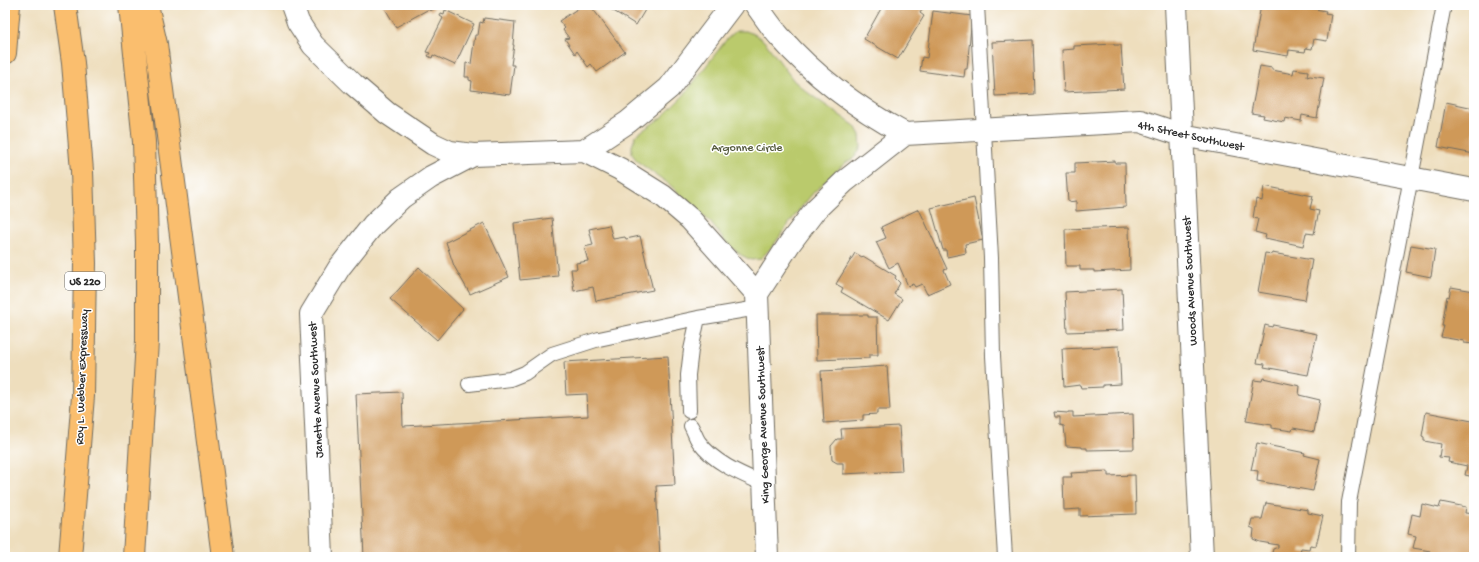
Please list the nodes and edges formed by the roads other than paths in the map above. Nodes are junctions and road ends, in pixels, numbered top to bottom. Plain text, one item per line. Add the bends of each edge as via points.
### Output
1 (9, 5) edge
2 (65, 5) edge
3 (130, 5) edge
4 (147, 5) edge
5 (292, 5) edge
6 (732, 5) edge
7 (756, 5) edge
8 (977, 5) edge
9 (1176, 5) edge
10 (1444, 5) edge
11 (5, 53) edge
12 (983, 130) junction
13 (905, 134) junction
14 (1182, 135) junction
15 (584, 151) junction
16 (473, 155) junction
17 (1411, 178) junction
18 (1474, 190) edge
19 (758, 301) junction
20 (698, 318) junction
21 (469, 384) dead end
22 (689, 411) dead end
23 (691, 426) dead end
24 (764, 484) junction
25 (70, 557) edge
26 (134, 557) edge
27 (223, 557) edge
28 (322, 557) edge
29 (767, 557) edge
30 (1005, 557) edge
31 (1202, 557) edge
32 (1348, 557) edge

1 - 11 highway
2 - 25 highway, Roy L. Webber Expressway / US 220 via 82,164 85,263 83,396
3 - 26 highway via 144,142 148,243 147,341
4 - 27 highway via 157,51
5 - 16 street via 298,22 313,45 387,113 433,144 450,152
6 - 15 street via 669,88 628,122
7 - 13 street via 779,36 840,94
8 - 12 lane
9 - 14 street, Woods Avenue Southwest
10 - 17 lane
12 - 13 street, 4th Street Southwest
12 - 14 street, 4th Street Southwest via 1140,121
12 - 30 lane
13 - 19 street via 844,182 815,210 790,243
14 - 17 street, 4th Street Southwest
14 - 31 street, Woods Avenue Southwest
15 - 16 street
15 - 19 street via 620,169 663,196 690,219
16 - 28 street, Janette Avenue Southwest via 431,177 401,198 372,225 339,268 311,314
17 - 18 street, 4th Street Southwest
17 - 32 lane via 1349,502
19 - 20 lane
19 - 24 street, King George Avenue Southwest
20 - 21 lane via 599,339 552,354 524,373 510,379
20 - 22 lane via 688,375
23 - 24 lane via 711,455 738,473
24 - 29 street, King George Avenue Southwest

